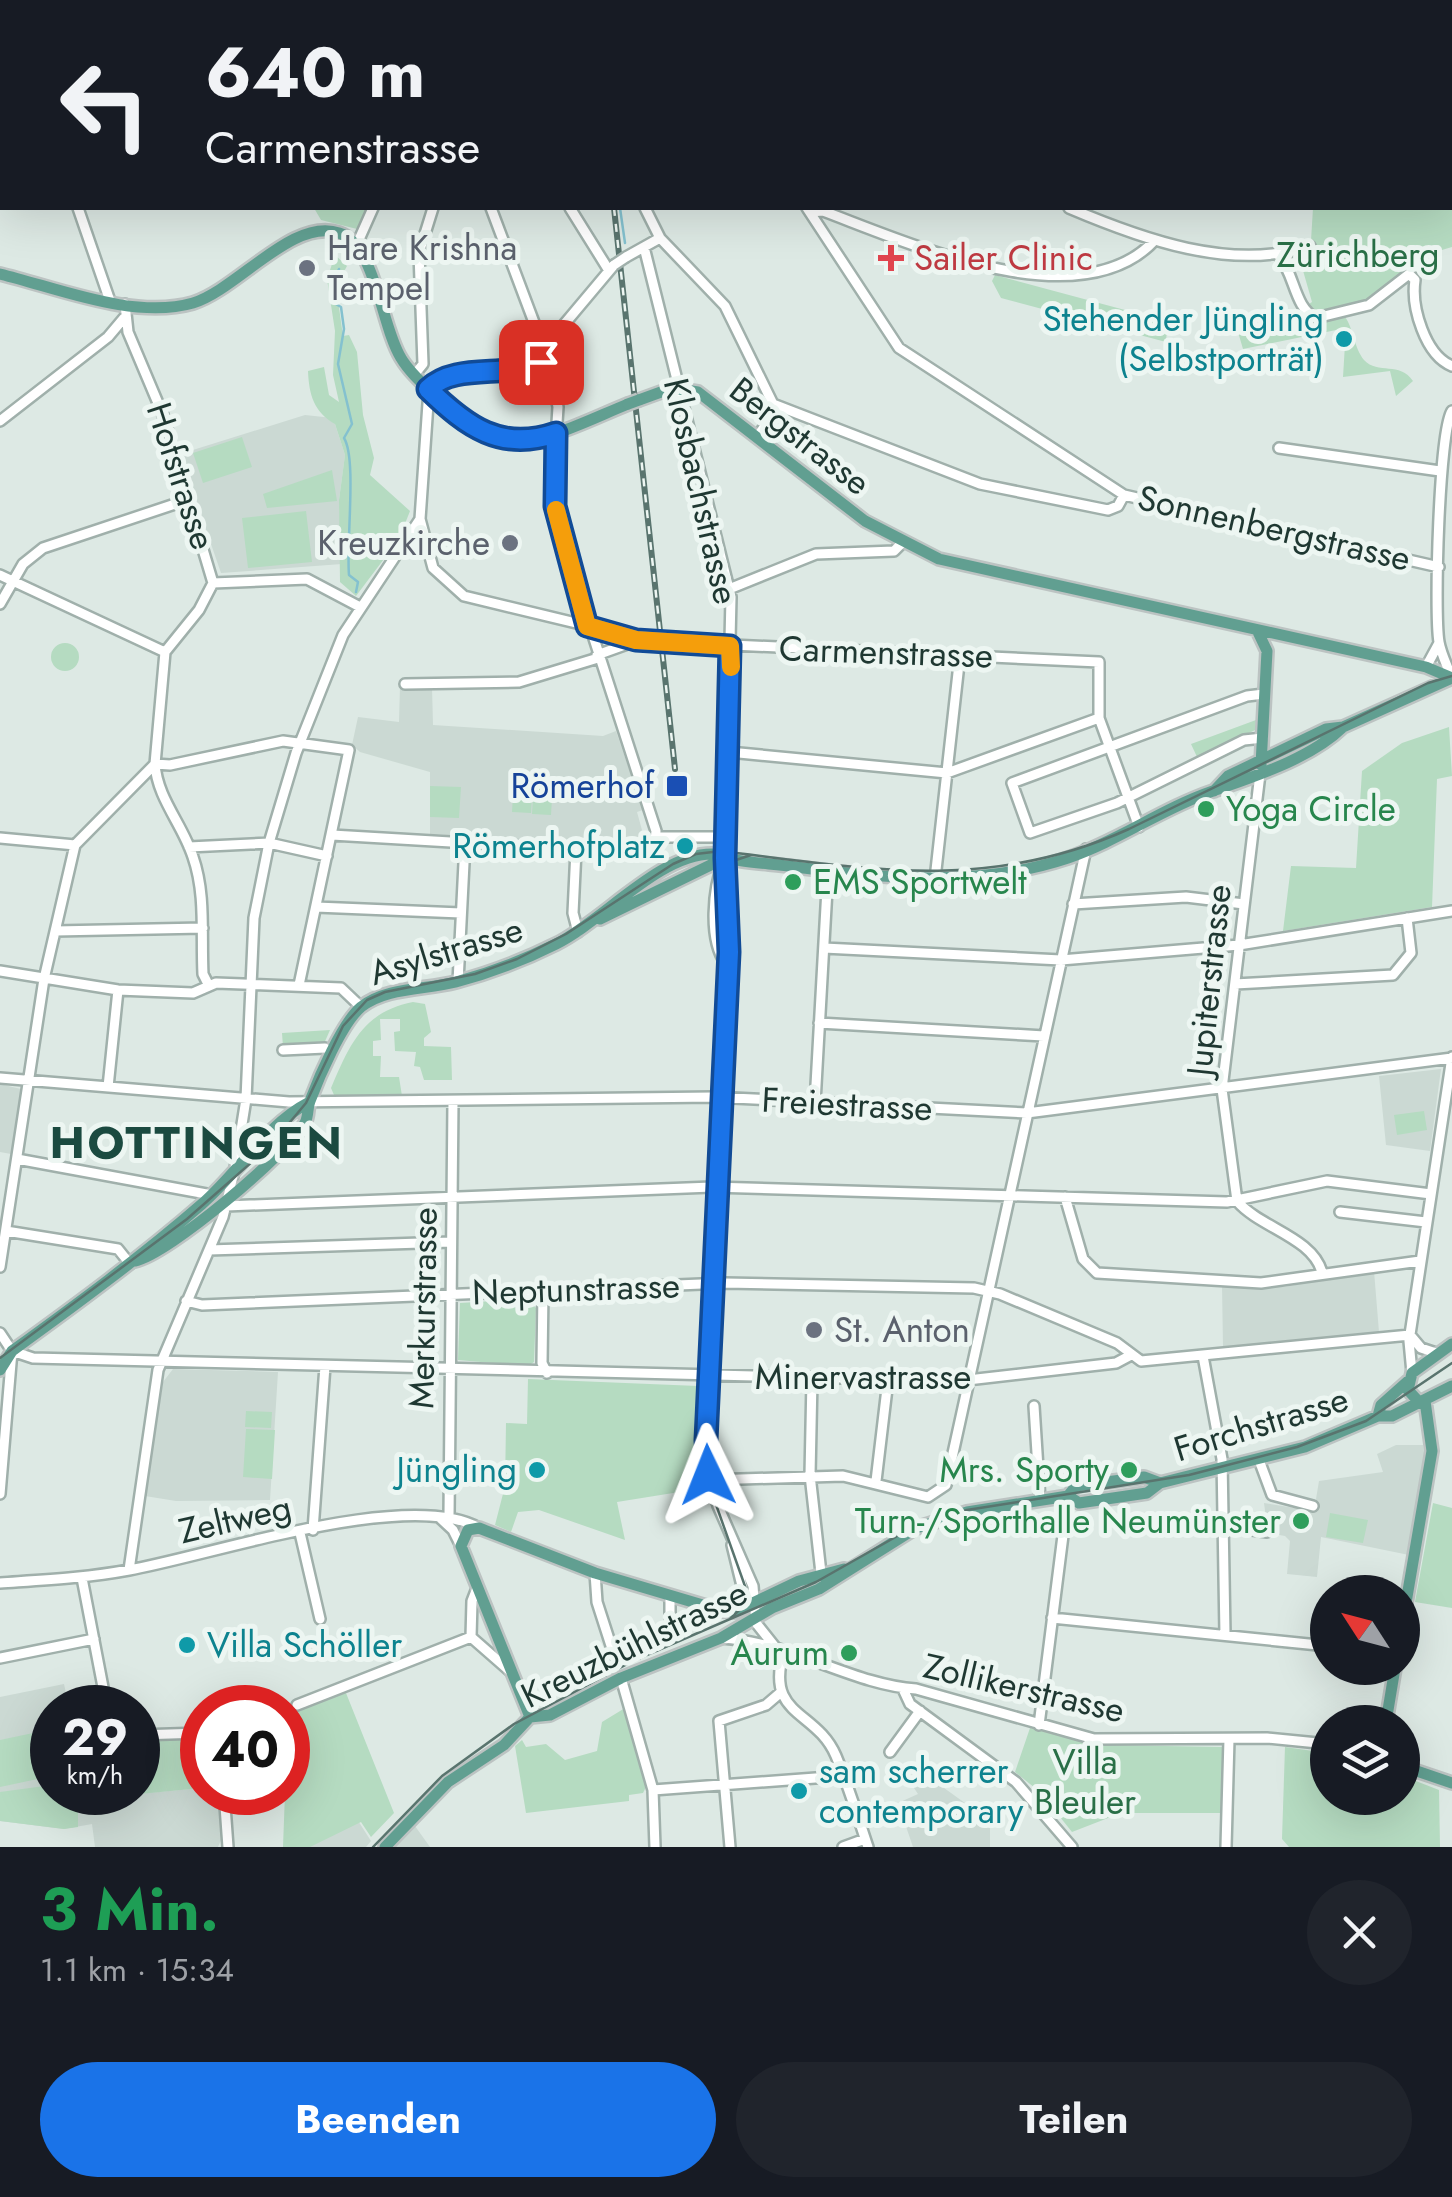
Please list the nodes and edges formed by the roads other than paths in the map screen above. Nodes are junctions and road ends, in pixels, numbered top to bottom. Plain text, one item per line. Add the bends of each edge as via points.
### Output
1 (79, 210) edge
2 (373, 210) edge
3 (432, 210) edge
4 (493, 210) edge
5 (571, 210) edge
6 (646, 210) edge
7 (808, 210) edge
8 (1074, 210) edge
9 (660, 238) junction
10 (1155, 240) junction
11 (357, 244) junction
12 (1310, 246) dead end
13 (644, 247) junction
14 (1279, 256) junction
15 (611, 267) junction
16 (0, 274) edge
17 (110, 301) junction
18 (125, 304) junction
19 (124, 318) junction
20 (545, 351) junction
21 (1452, 366) edge
22 (414, 375) junction
23 (678, 388) junction
24 (428, 389) junction
25 (773, 404) junction
26 (1452, 411) edge
27 (0, 421) edge
28 (556, 433) junction
29 (756, 437) junction
30 (1278, 448) dead end
31 (1440, 471) junction
32 (1124, 495) junction
33 (187, 500) junction
34 (420, 519) junction
35 (902, 543) junction
36 (1440, 546) junction
37 (1452, 547) edge
38 (1440, 566) junction
39 (0, 575) edge
40 (14, 581) junction
41 (213, 582) junction
42 (729, 589) junction
43 (0, 604) edge
44 (360, 606) junction
45 (587, 626) junction
46 (1258, 632) junction
47 (1286, 639) junction
48 (636, 640) junction
49 (1439, 643) junction
50 (730, 646) junction
51 (165, 652) junction
52 (1267, 652) junction
53 (597, 656) junction
54 (960, 656) junction
55 (1426, 667) junction
56 (1452, 679) edge
57 (406, 684) dead end
58 (1264, 694) junction
59 (1099, 718) junction
60 (1262, 738) junction
61 (301, 740) junction
62 (1108, 747) junction
63 (728, 752) junction
64 (155, 764) junction
65 (1260, 767) junction
66 (947, 773) junction
67 (1126, 797) junction
68 (1139, 827) junction
69 (332, 834) junction
70 (657, 836) junction
71 (726, 837) junction
72 (0, 838) edge
73 (269, 843) junction
74 (464, 843) junction
75 (75, 845) junction
76 (189, 847) junction
77 (576, 850) junction
78 (1086, 850) junction
79 (327, 856) junction
80 (725, 858) junction
81 (828, 871) junction
82 (935, 879) junction
83 (1074, 904) junction
84 (1244, 904) junction
85 (316, 907) junction
86 (1452, 911) edge
87 (461, 913) junction
88 (1407, 918) junction
89 (202, 928) junction
90 (55, 931) junction
91 (578, 932) junction
92 (1239, 945) junction
93 (824, 948) junction
94 (1061, 960) junction
95 (0, 971) edge
96 (44, 979) junction
97 (458, 982) junction
98 (1235, 984) junction
99 (299, 985) junction
100 (209, 986) junction
101 (249, 986) junction
102 (118, 990) junction
103 (361, 1007) junction
104 (820, 1022) junction
105 (1044, 1036) junction
106 (324, 1048) dead end
107 (283, 1050) dead end
108 (1452, 1057) edge
109 (0, 1078) edge
110 (29, 1080) junction
111 (108, 1087) junction
112 (1222, 1088) junction
113 (722, 1098) junction
114 (246, 1099) junction
115 (453, 1101) junction
116 (308, 1103) junction
117 (815, 1103) junction
118 (1027, 1113) junction
119 (17, 1159) junction
120 (232, 1176) junction
121 (719, 1188) junction
122 (1430, 1194) junction
123 (212, 1195) junction
124 (1008, 1195) junction
125 (1066, 1197) junction
126 (452, 1198) junction
127 (1238, 1201) junction
128 (226, 1203) junction
129 (1340, 1212) dead end
130 (1426, 1222) junction
131 (3, 1234) edge
132 (451, 1242) junction
133 (209, 1250) junction
134 (1420, 1261) junction
135 (133, 1262) junction
136 (0, 1267) edge
137 (1322, 1272) junction
138 (714, 1283) junction
139 (987, 1290) junction
140 (544, 1291) junction
141 (451, 1294) junction
142 (186, 1301) junction
143 (0, 1333) edge
144 (1410, 1335) junction
145 (1452, 1344) edge
146 (6, 1351) edge
147 (1436, 1353) junction
148 (1130, 1355) junction
149 (1203, 1356) junction
150 (160, 1362) junction
151 (325, 1366) junction
152 (0, 1370) edge
153 (450, 1370) junction
154 (547, 1373) junction
155 (1410, 1377) junction
156 (709, 1378) junction
157 (968, 1378) junction
158 (812, 1379) junction
159 (888, 1380) junction
160 (1452, 1386) edge
161 (1422, 1402) junction
162 (1034, 1406) dead end
163 (1378, 1416) junction
164 (1259, 1460) junction
165 (1222, 1470) junction
166 (810, 1476) junction
167 (710, 1480) junction
168 (876, 1481) junction
169 (0, 1494) edge
170 (1068, 1496) junction
171 (1040, 1500) junction
172 (1313, 1506) dead end
173 (437, 1516) junction
174 (448, 1516) junction
175 (1222, 1526) junction
176 (479, 1528) junction
177 (313, 1530) junction
178 (1266, 1532) dead end
179 (300, 1533) junction
180 (732, 1542) junction
181 (460, 1546) junction
182 (844, 1569) junction
183 (130, 1570) junction
184 (594, 1573) junction
185 (821, 1573) junction
186 (1411, 1575) edge
187 (82, 1578) junction
188 (0, 1583) edge
189 (478, 1588) junction
190 (670, 1596) junction
191 (772, 1608) joint
192 (753, 1610) junction
193 (734, 1612) junction
194 (1052, 1618) junction
195 (320, 1619) dead end
196 (1225, 1635) junction
197 (471, 1638) junction
198 (670, 1638) dead end
199 (721, 1638) junction
200 (94, 1639) junction
201 (1310, 1644) edge
202 (780, 1649) junction
203 (0, 1658) edge
204 (615, 1658) dead end
205 (511, 1672) junction
206 (621, 1678) junction
207 (102, 1685) edge
208 (903, 1688) junction
209 (780, 1694) junction
210 (310, 1700) edge
211 (920, 1711) junction
212 (530, 1717) junction
213 (1039, 1724) junction
214 (1229, 1739) junction
215 (1310, 1741) edge
216 (890, 1752) dead end
217 (1420, 1772) edge
218 (842, 1776) junction
219 (1452, 1783) edge
220 (724, 1785) junction
221 (653, 1790) junction
222 (226, 1815) edge
223 (867, 1843) edge
224 (228, 1847) edge
225 (384, 1847) edge
226 (655, 1847) edge
227 (730, 1847) edge
228 (844, 1847) edge
229 (1072, 1847) edge
230 (1226, 1847) edge

1 - 17 street
2 - 11 street
3 - 22 street via 419,253 424,364
4 - 20 street
5 - 15 street
6 - 9 street
7 - 10 street via 961,261 1074,276 1124,266
7 - 32 street, Sonnenbergstrasse via 899,348
8 - 10 street
9 - 13 street
9 - 25 street via 725,306
10 - 14 street
11 - 18 main road via 343,234 314,230 194,302
11 - 22 main road, Bergstrasse via 395,346
12 - 14 street
13 - 15 street, bridge
13 - 23 street, Klosbachstrasse
14 - 21 street via 1304,309 1316,318 1369,305 1409,274 1431,350
15 - 20 street
16 - 17 main road
17 - 18 main road
18 - 19 street, Hofstrasse
19 - 27 street
19 - 33 street, Hofstrasse via 163,415
20 - 24 street via 536,365 450,376
20 - 28 street via 558,407
22 - 24 main road, Bergstrasse
23 - 28 main road, Bergstrasse
23 - 29 main road, Bergstrasse via 707,398
23 - 42 street, Klosbachstrasse
24 - 28 main road, Bergstrasse via 483,434 516,442
24 - 34 street
25 - 29 street
25 - 32 street via 980,484 1108,510
26 - 31 street
28 - 45 street via 555,506
29 - 35 main road, Bergstrasse
30 - 31 street
31 - 36 street
32 - 38 street, Sonnenbergstrasse
33 - 40 street via 43,548 31,554
33 - 41 street, Hofstrasse
34 - 44 street
34 - 45 street, Carmenstrasse via 428,558 448,586 480,601
35 - 42 street via 894,551 816,554
35 - 46 main road, Bergstrasse via 986,572
36 - 37 street
36 - 38 street
38 - 49 street
39 - 40 street
40 - 43 street
40 - 51 street
41 - 44 street via 307,579
41 - 51 street, Hofstrasse
42 - 50 street, Klosbachstrasse
44 - 61 street
45 - 48 street, Carmenstrasse
45 - 53 street
46 - 47 main road, Bergstrasse
46 - 52 main road, Jupiterstrasse
47 - 52 main road
47 - 55 main road, Bergstrasse
48 - 50 street, Carmenstrasse, bridge
48 - 53 street
49 - 55 street
49 - 56 street
50 - 54 street, Carmenstrasse
50 - 63 street, Klosbachstrasse
51 - 64 street
52 - 58 main road, Jupiterstrasse
53 - 57 street via 519,682
53 - 70 street
54 - 59 street, Carmenstrasse via 1099,662
54 - 66 street
55 - 56 main road, Bergstrasse
56 - 65 main road via 1343,728 1326,729
58 - 60 main road, Jupiterstrasse
58 - 62 street
59 - 62 street
59 - 66 street
60 - 65 main road, Jupiterstrasse
60 - 67 street via 1244,740
61 - 64 street
61 - 69 street via 350,753
61 - 73 street
62 - 67 street
62 - 67 street via 1016,781 1030,833
63 - 66 street
63 - 71 street, Klosbachstrasse
64 - 75 street
64 - 76 street via 156,781
65 - 68 main road via 1228,776 1214,791
65 - 84 street, Jupiterstrasse
66 - 82 street
67 - 68 street
68 - 78 main road
69 - 74 street
69 - 79 street
70 - 71 street
70 - 77 street via 655,850
71 - 80 street, Klosbachstrasse
72 - 75 street
73 - 76 street
73 - 79 street
73 - 101 street
74 - 77 street
74 - 87 street
75 - 90 street
76 - 89 street via 201,890
77 - 91 street
78 - 82 main road via 1032,868
78 - 83 street
79 - 85 street
80 - 81 main road
80 - 91 main road, Asylstrasse
80 - 113 street, Klosbachstrasse
81 - 82 main road
81 - 93 street
83 - 84 street via 1186,897
83 - 94 street
84 - 92 street, Jupiterstrasse
85 - 87 street
85 - 99 street
86 - 88 street
87 - 97 street
88 - 92 street
88 - 98 street via 1412,953 1393,975
89 - 90 street
89 - 100 street
90 - 96 street
91 - 97 main road, Asylstrasse
92 - 94 street
92 - 98 street, Jupiterstrasse
93 - 94 street
93 - 104 street
94 - 105 street
95 - 96 street, Asylstrasse
96 - 102 street, Asylstrasse
96 - 110 street
97 - 103 main road, Asylstrasse via 384,995
98 - 112 street, Jupiterstrasse
99 - 101 street, Asylstrasse
99 - 103 street, Asylstrasse via 342,988
100 - 101 street, Asylstrasse
100 - 102 street, Asylstrasse via 189,993
101 - 114 street
102 - 111 street
103 - 116 main road
104 - 105 street
104 - 117 street
105 - 118 street
106 - 107 street
108 - 112 street, Freiestrasse
108 - 122 street
109 - 110 street, Freiestrasse
110 - 111 street, Freiestrasse
110 - 119 street
111 - 114 street, Freiestrasse
112 - 118 street, Freiestrasse
112 - 127 street, Jupiterstrasse
113 - 115 street, Freiestrasse
113 - 117 street, Freiestrasse
113 - 121 street, Klosbachstrasse
114 - 116 street, Freiestrasse
114 - 120 street
115 - 116 street, Freiestrasse
115 - 126 street, Merkurstrasse
116 - 120 main road
116 - 128 main road via 303,1126
117 - 118 street, Freiestrasse
118 - 124 street
119 - 123 street
119 - 131 street
120 - 123 main road
120 - 128 street
121 - 124 street
121 - 126 street
121 - 138 street, Klosbachstrasse
122 - 127 street via 1327,1181
122 - 130 street
123 - 135 main road
124 - 125 street
124 - 139 street
125 - 127 street
125 - 137 street via 1088,1268 1101,1273 1262,1283
126 - 128 street
126 - 132 street, Merkurstrasse
127 - 137 street via 1312,1253
128 - 133 street
128 - 135 main road via 158,1254
129 - 130 street
130 - 134 street
131 - 135 street via 118,1250
131 - 136 street
132 - 133 street
132 - 141 street, Merkurstrasse
133 - 142 street
134 - 137 street
134 - 144 street
135 - 146 main road
138 - 139 street, Neptunstrasse
138 - 140 street, Neptunstrasse
138 - 156 street, Klosbachstrasse
139 - 148 street, Neptunstrasse via 1117,1343
139 - 157 street
140 - 141 street, Neptunstrasse
140 - 154 street
141 - 142 street, Neptunstrasse
141 - 153 street, Merkurstrasse
142 - 150 street
143 - 146 street
144 - 147 street
144 - 149 street, Minervastrasse
144 - 155 street
145 - 147 main road, Forchstrasse
146 - 150 street, Minervastrasse via 33,1358
146 - 152 main road
146 - 169 street
147 - 155 main road, Forchstrasse
148 - 149 street, Minervastrasse via 1148,1362
148 - 157 street, Minervastrasse via 1116,1363
149 - 165 street
150 - 151 street, Minervastrasse
150 - 183 street
151 - 153 street, Minervastrasse
151 - 177 street
153 - 154 street, Minervastrasse
153 - 174 street, Merkurstrasse
154 - 156 street, Minervastrasse
155 - 161 main road via 1409,1393
155 - 163 main road, Forchstrasse
156 - 158 street, Minervastrasse
156 - 167 street, Klosbachstrasse
157 - 159 street, Minervastrasse
157 - 168 street via 946,1485 935,1496
158 - 159 street, Minervastrasse
158 - 166 street
159 - 168 street
160 - 161 main road, Forchstrasse
161 - 163 main road, Forchstrasse
161 - 186 main road via 1432,1451
162 - 171 street
163 - 164 main road, Forchstrasse
164 - 165 main road, Forchstrasse
164 - 172 street via 1272,1495
165 - 170 main road, Forchstrasse via 1160,1483 1144,1477 1079,1486
165 - 175 street
166 - 167 street
166 - 168 street
166 - 185 street
167 - 180 street, Klosbachstrasse
170 - 171 main road, Forchstrasse
170 - 194 street
171 - 182 main road, Forchstrasse via 936,1520
173 - 174 street, Zeltweg
173 - 177 street, Zeltweg via 380,1515
173 - 181 street
174 - 176 street, Zeltweg
175 - 178 street
175 - 196 street
176 - 181 main road via 465,1532
176 - 184 main road, Zeltweg
177 - 179 street, Zeltweg
179 - 183 street, Zeltweg
179 - 195 street
180 - 192 street, Klosbachstrasse via 753,1586
180 - 193 street, Klosbachstrasse via 743,1590
181 - 189 main road
182 - 185 main road, Forchstrasse
182 - 191 main road, Forchstrasse via 819,1589
183 - 187 street, Zeltweg
184 - 190 main road, Zeltweg
184 - 204 street
185 - 192 main road, Forchstrasse
187 - 188 street, Zeltweg
187 - 200 street
189 - 197 street
189 - 205 main road
190 - 193 main road, Zeltweg
190 - 198 street
191 - 192 main road, Kreuzbühlstrasse
192 - 193 main road, Forchstrasse
192 - 199 main road, Kreuzbühlstrasse
192 - 202 street
194 - 196 street
194 - 213 street
196 - 201 street
197 - 205 street
197 - 210 street
199 - 202 street, Zollikerstrasse
199 - 206 main road, Kreuzbühlstrasse
200 - 203 street
200 - 207 street
202 - 208 street, Zollikerstrasse via 888,1689
202 - 209 street
205 - 212 main road
206 - 212 main road, Kreuzbühlstrasse via 550,1715
206 - 221 street
208 - 211 street
208 - 213 street, Zollikerstrasse
209 - 218 street via 832,1750
209 - 220 street via 720,1719
211 - 216 street
211 - 229 street via 1016,1782
212 - 225 main road, Kreuzbühlstrasse via 504,1745 448,1782
213 - 214 street, Zollikerstrasse via 1124,1742
214 - 215 street, Zollikerstrasse
214 - 230 street
217 - 219 main road
218 - 220 street
218 - 223 street
220 - 221 street
220 - 227 street
221 - 226 street
222 - 224 street
223 - 228 street

